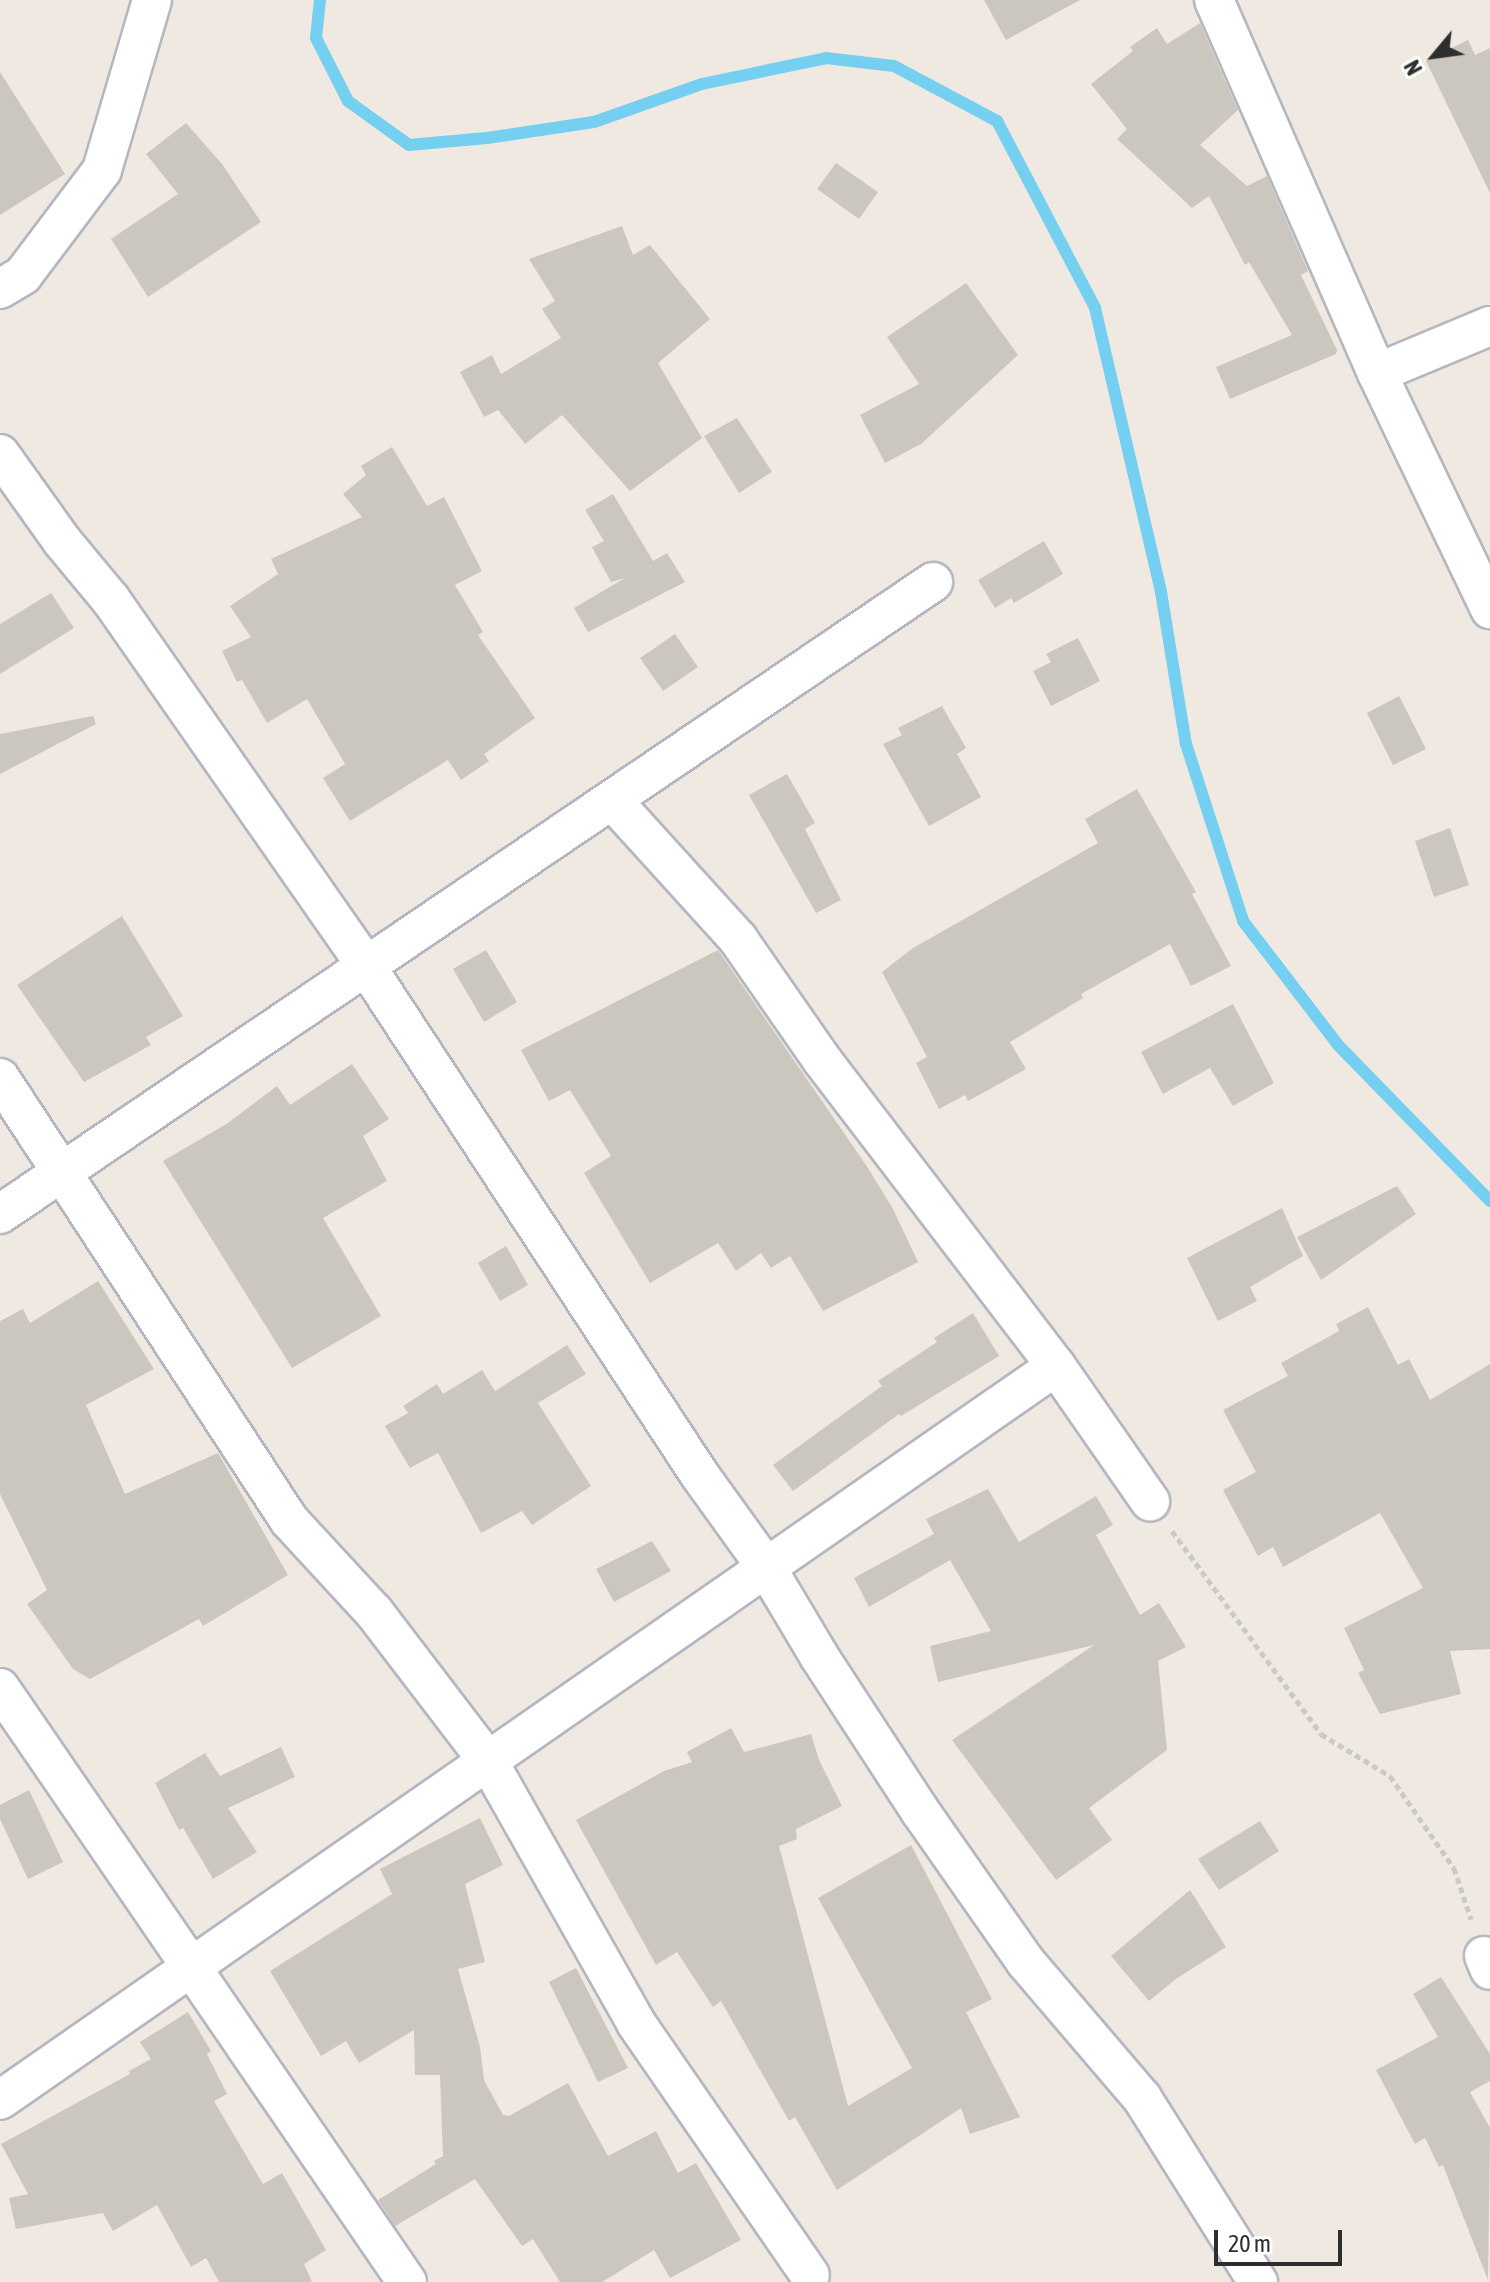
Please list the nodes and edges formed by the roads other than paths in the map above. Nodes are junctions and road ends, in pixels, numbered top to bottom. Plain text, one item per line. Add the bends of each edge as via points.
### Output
1 (152, 0) edge
2 (1214, 0) edge
3 (0, 289) edge
4 (1490, 326) edge
5 (1377, 373) junction
6 (0, 454) edge
7 (933, 582) dead end
8 (1490, 609) edge
9 (612, 800) junction
10 (366, 966) junction
11 (0, 1078) edge
12 (63, 1172) junction
13 (0, 1214) edge
14 (1056, 1366) junction
15 (1150, 1501) road end
16 (766, 1567) junction
17 (0, 1688) edge
18 (488, 1761) junction
19 (191, 1967) junction
20 (0, 2100) edge
21 (810, 2275) dead end
22 (407, 2282) edge
23 (1258, 2282) edge

1 - 3 street via 102,170 23,275
2 - 5 street
4 - 5 street
5 - 8 street
6 - 10 street via 111,600
7 - 9 street
9 - 10 street
9 - 14 street via 738,939 822,1060
10 - 12 street
10 - 16 street via 699,1474
11 - 12 street
12 - 13 street
12 - 18 street via 289,1520 374,1612
14 - 15 street
14 - 16 street
16 - 18 street
16 - 23 street via 920,1811 1025,1961 1142,2098
17 - 19 street
18 - 19 street
18 - 21 street via 636,2023
19 - 20 street
19 - 22 street

